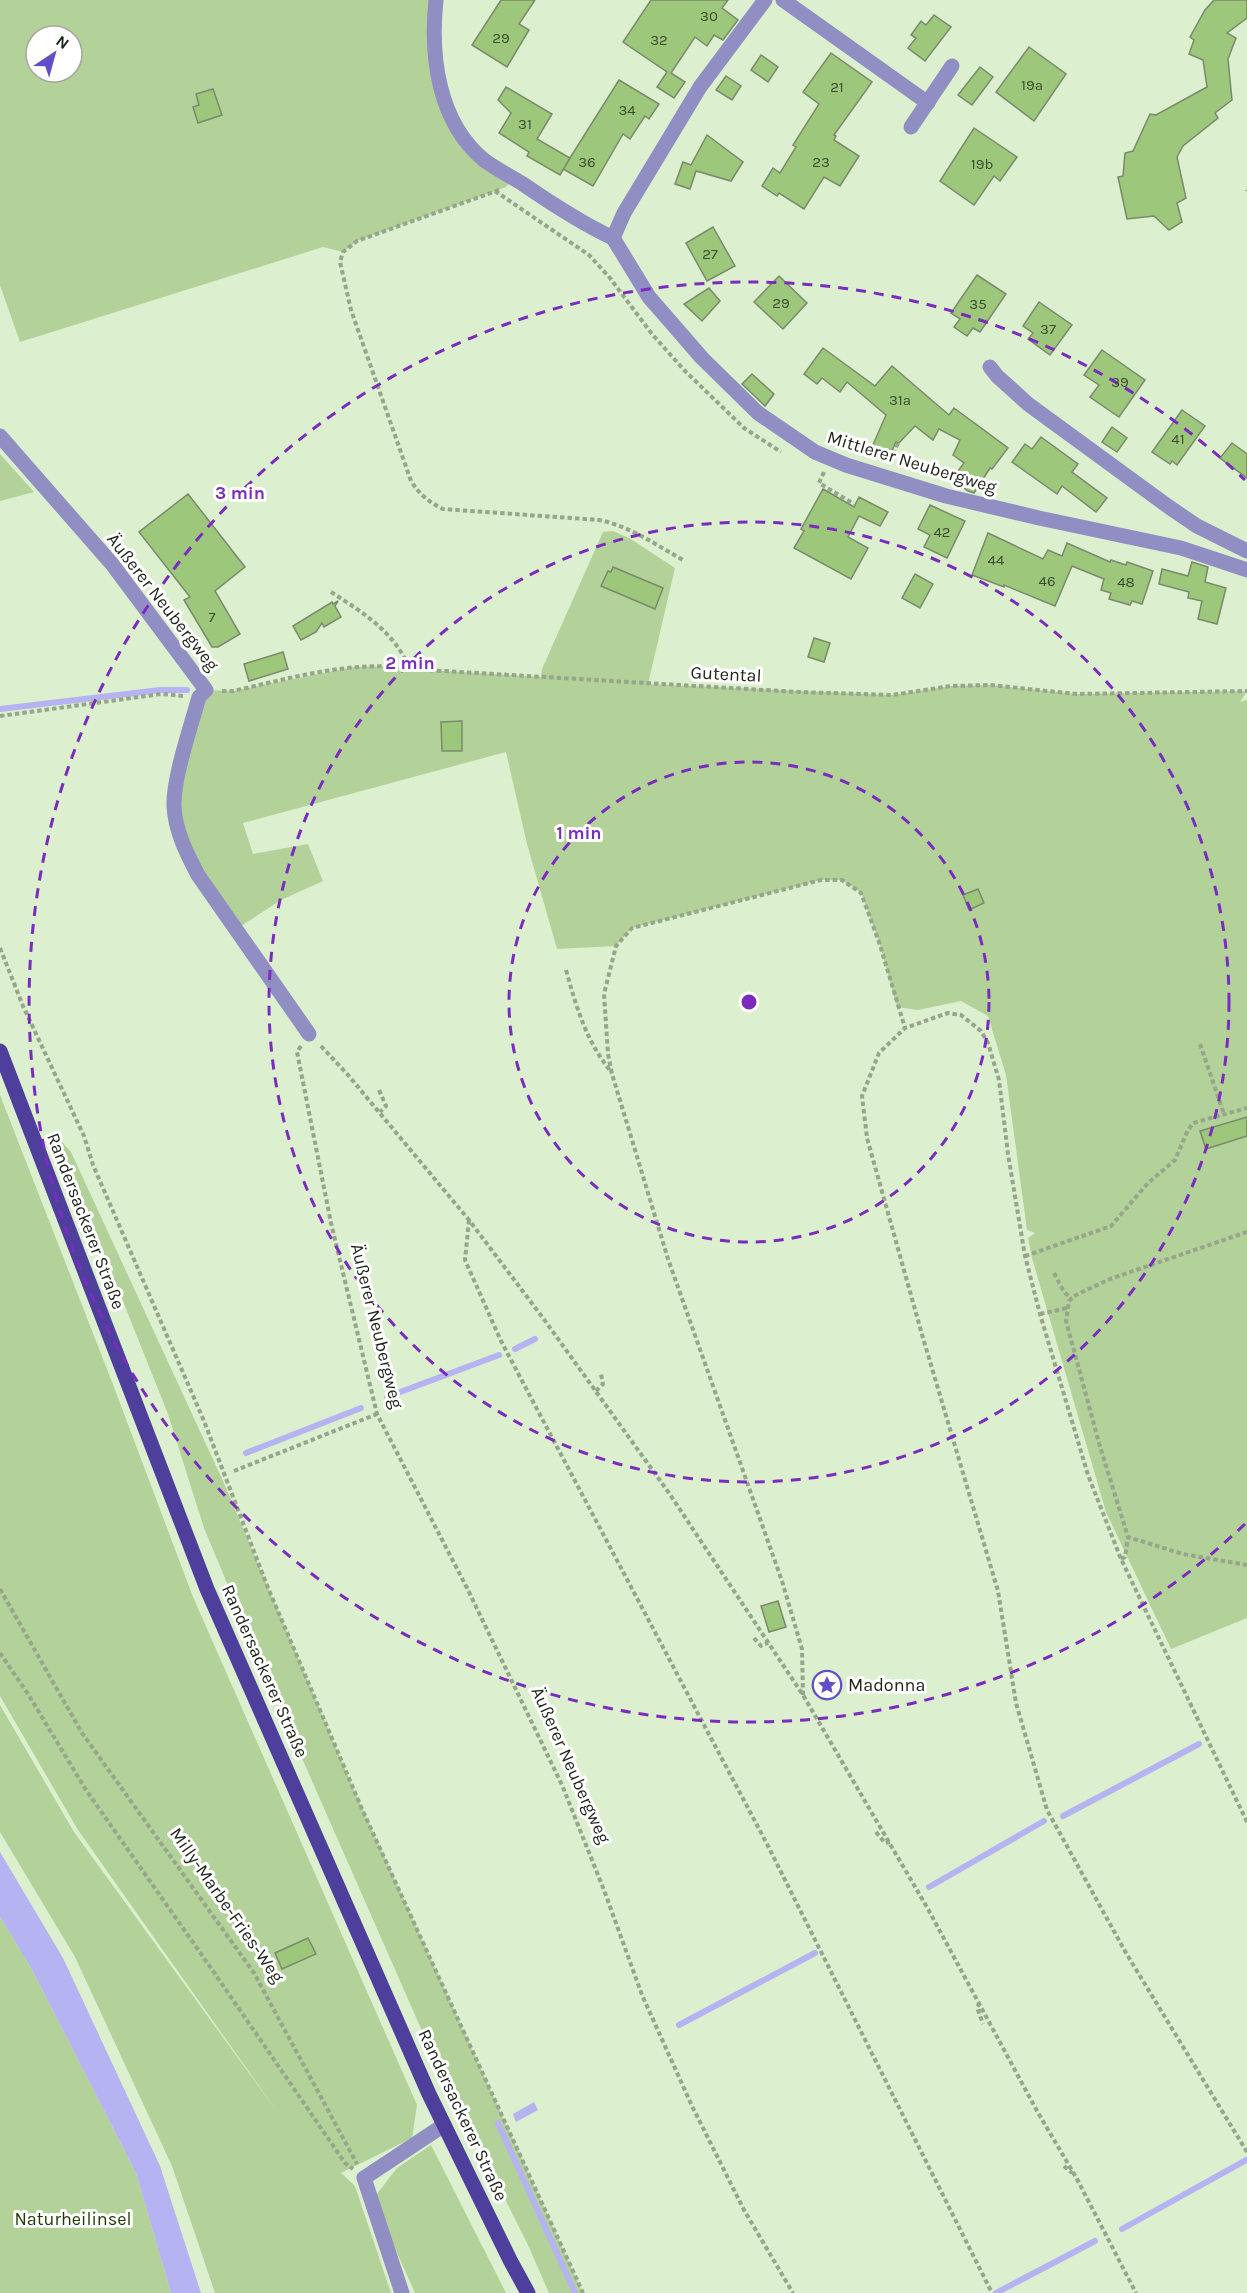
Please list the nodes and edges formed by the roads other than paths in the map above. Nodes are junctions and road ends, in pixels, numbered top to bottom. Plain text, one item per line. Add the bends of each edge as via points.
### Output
1 (436, 0) edge
2 (765, 0) edge
3 (783, 0) edge
4 (952, 66) dead end
5 (928, 103) junction
6 (911, 127) dead end
7 (613, 238) junction
8 (990, 367) dead end
9 (0, 436) edge
10 (1247, 551) edge
11 (1247, 570) edge
12 (309, 1034) road end
13 (0, 1051) edge
14 (444, 2125) junction
15 (402, 2293) edge
16 (528, 2293) edge

1 - 7 street via 436,66 441,93 459,131 485,161 577,220
2 - 7 street via 699,87
3 - 5 street
4 - 5 street
5 - 6 street
7 - 11 street, Mittlerer Neubergweg via 649,297 702,358 758,413 815,452 946,496 1181,548
8 - 10 street via 1028,404 1169,507
9 - 12 street, Äußerer Neubergweg via 112,564 206,690 199,698 176,786 177,824 198,875
13 - 14 main road, Randersackerer Straße via 207,1589
14 - 15 street via 364,2178
14 - 16 main road, Randersackerer Straße

